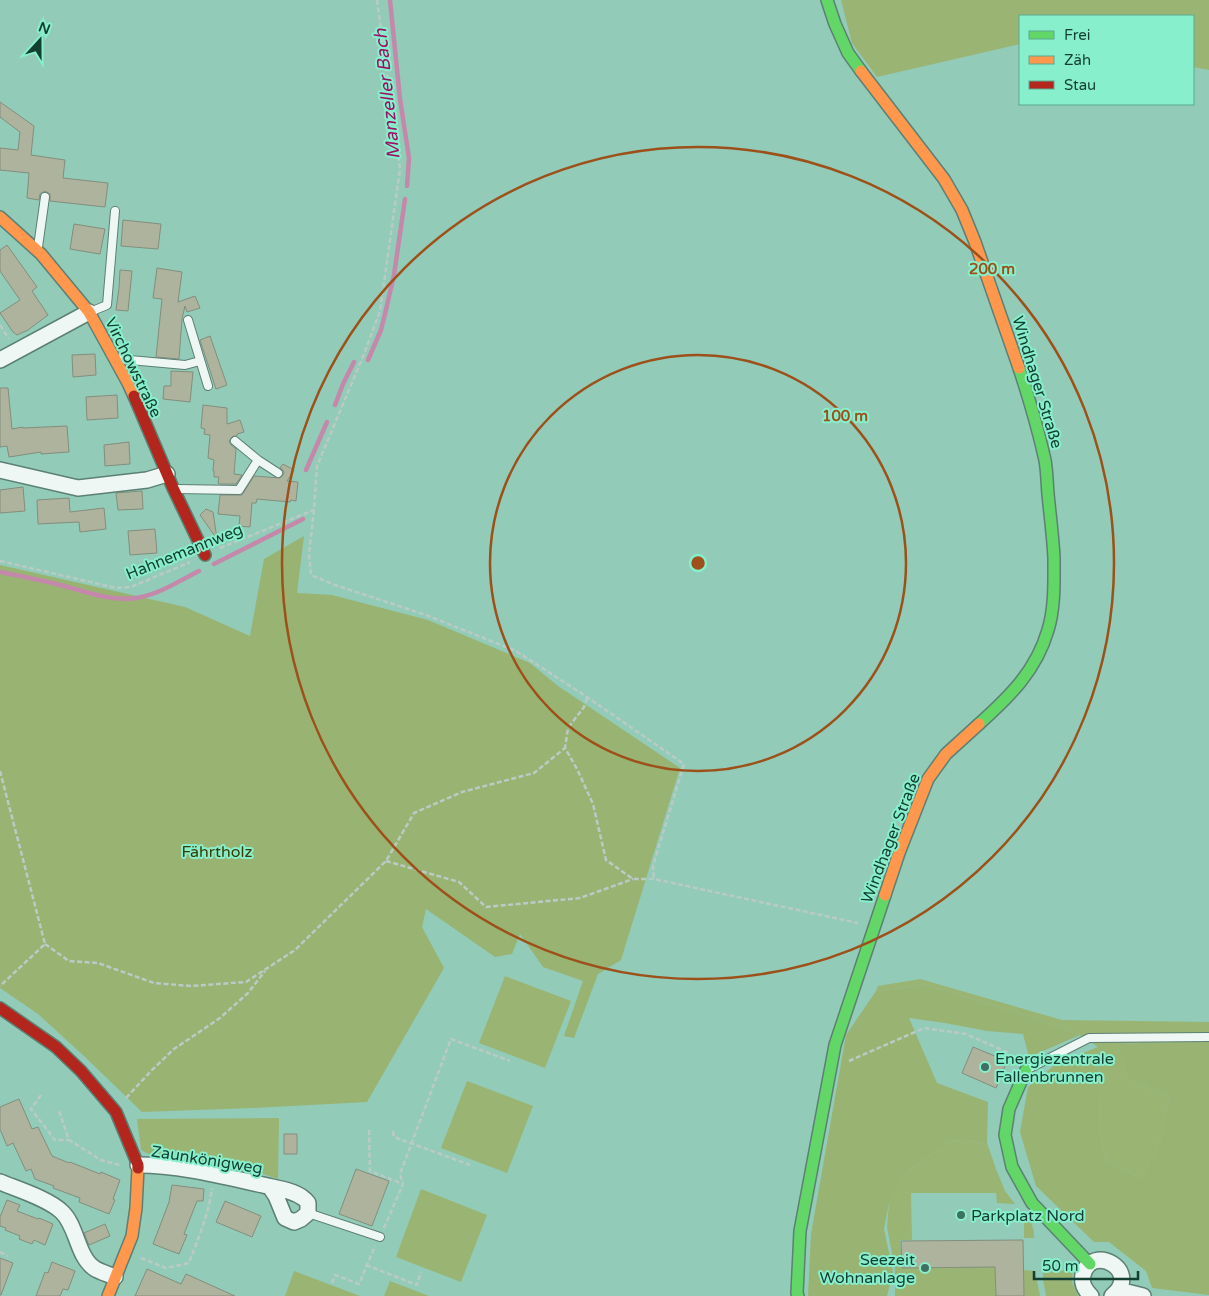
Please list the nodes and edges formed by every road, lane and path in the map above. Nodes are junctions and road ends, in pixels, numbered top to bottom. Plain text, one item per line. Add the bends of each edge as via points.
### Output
1 (377, 0) edge
2 (827, 0) edge
3 (45, 197) dead end
4 (115, 211) dead end
5 (0, 217) edge
6 (37, 251) junction
7 (89, 312) junction
8 (188, 320) dead end
9 (115, 359) junction
10 (0, 360) edge
11 (200, 361) junction
12 (208, 386) dead end
13 (235, 441) dead end
14 (258, 460) junction
15 (0, 470) edge
16 (278, 473) dead end
17 (170, 481) junction
18 (314, 510) junction
19 (205, 554) junction
20 (0, 561) edge
21 (587, 697) junction
22 (565, 748) junction
23 (0, 771) edge
24 (386, 861) junction
25 (632, 879) junction
26 (654, 879) junction
27 (874, 927) junction
28 (45, 944) junction
29 (266, 969) junction
30 (0, 986) edge
31 (0, 1008) edge
32 (1209, 1037) edge
33 (510, 1061) dead end
34 (831, 1068) junction
35 (1026, 1070) junction
36 (42, 1095) dead end
37 (126, 1100) dead end
38 (59, 1111) dead end
39 (369, 1130) dead end
40 (393, 1131) dead end
41 (68, 1140) junction
42 (412, 1143) junction
43 (138, 1165) junction
44 (470, 1165) dead end
45 (214, 1174) junction
46 (0, 1182) edge
47 (403, 1184) junction
48 (270, 1187) junction
49 (308, 1213) junction
50 (380, 1237) junction
51 (0, 1252) edge
52 (126, 1252) junction
53 (8, 1256) dead end
54 (1090, 1264) junction
55 (366, 1266) junction
56 (421, 1272) dead end
57 (115, 1277) junction
58 (332, 1283) dead end
59 (1115, 1293) edge
60 (108, 1296) edge
61 (798, 1296) edge
62 (1091, 1296) edge
63 (1143, 1296) edge

1 - 18 path via 400,169 380,311 317,466
2 - 27 street, Windhager Straße via 848,53 944,179 962,210 1031,407 1045,461 1053,541 1053,603 1048,630 1037,657 1016,689 946,754 928,779
3 - 6 lane
4 - 7 lane via 106,305
5 - 6 street, Virchowstraße
6 - 7 street, Virchowstraße
7 - 9 street, Virchowstraße
7 - 10 street
8 - 11 lane
9 - 11 lane via 185,365
9 - 17 street, Virchowstraße
11 - 12 lane
13 - 14 lane
14 - 16 lane
14 - 17 lane via 239,490
15 - 17 street via 78,488 148,480
17 - 19 street, Virchowstraße
18 - 19 path, Hahnemannweg
18 - 21 path via 309,554 311,575 516,651
19 - 20 path, Hahnemannweg via 131,588 116,588
21 - 22 path via 584,707 568,728
21 - 26 path via 684,764 653,866
22 - 24 path via 534,773 462,792 414,813
22 - 25 path via 593,804 606,860
23 - 28 path
24 - 25 path via 459,882 486,908 580,898
24 - 29 path via 295,950
25 - 26 path
26 - 27 path
27 - 34 street, Windhager Straße via 835,1045
28 - 29 path via 69,961 98,963 154,982 191,986 246,982
28 - 30 path
29 - 37 path via 248,993 220,1018 174,1049
31 - 43 street via 56,1047 81,1071 116,1112
32 - 35 lane via 1089,1038
33 - 42 path via 451,1039
34 - 35 path via 924,1028 966,1034 1007,1052
34 - 61 street, Windhager Straße via 800,1231
35 - 54 street via 1010,1110 1005,1135 1012,1167 1032,1203
36 - 41 path via 31,1109 55,1140
38 - 41 path
39 - 47 path via 370,1171
40 - 42 path via 394,1137
41 - 43 path via 101,1160
42 - 44 path
42 - 47 path via 400,1174
43 - 45 street, Zaunkönigweg
43 - 52 street via 136,1208
45 - 48 street, Zaunkönigweg
45 - 52 path via 211,1196 188,1263 166,1268
46 - 57 street via 48,1202 63,1212 85,1259 93,1268
47 - 50 path
48 - 49 street, Zaunkönigweg via 304,1198 308,1203
48 - 49 street, Zaunkönigweg via 285,1218 294,1222
49 - 50 lane
50 - 55 path
51 - 53 path
52 - 57 street
54 - 59 street via 1104,1260 1117,1268 1121,1282
54 - 62 street via 1082,1277 1086,1292
55 - 56 path via 416,1284
55 - 58 path via 359,1284 335,1275
57 - 60 street
59 - 63 street

